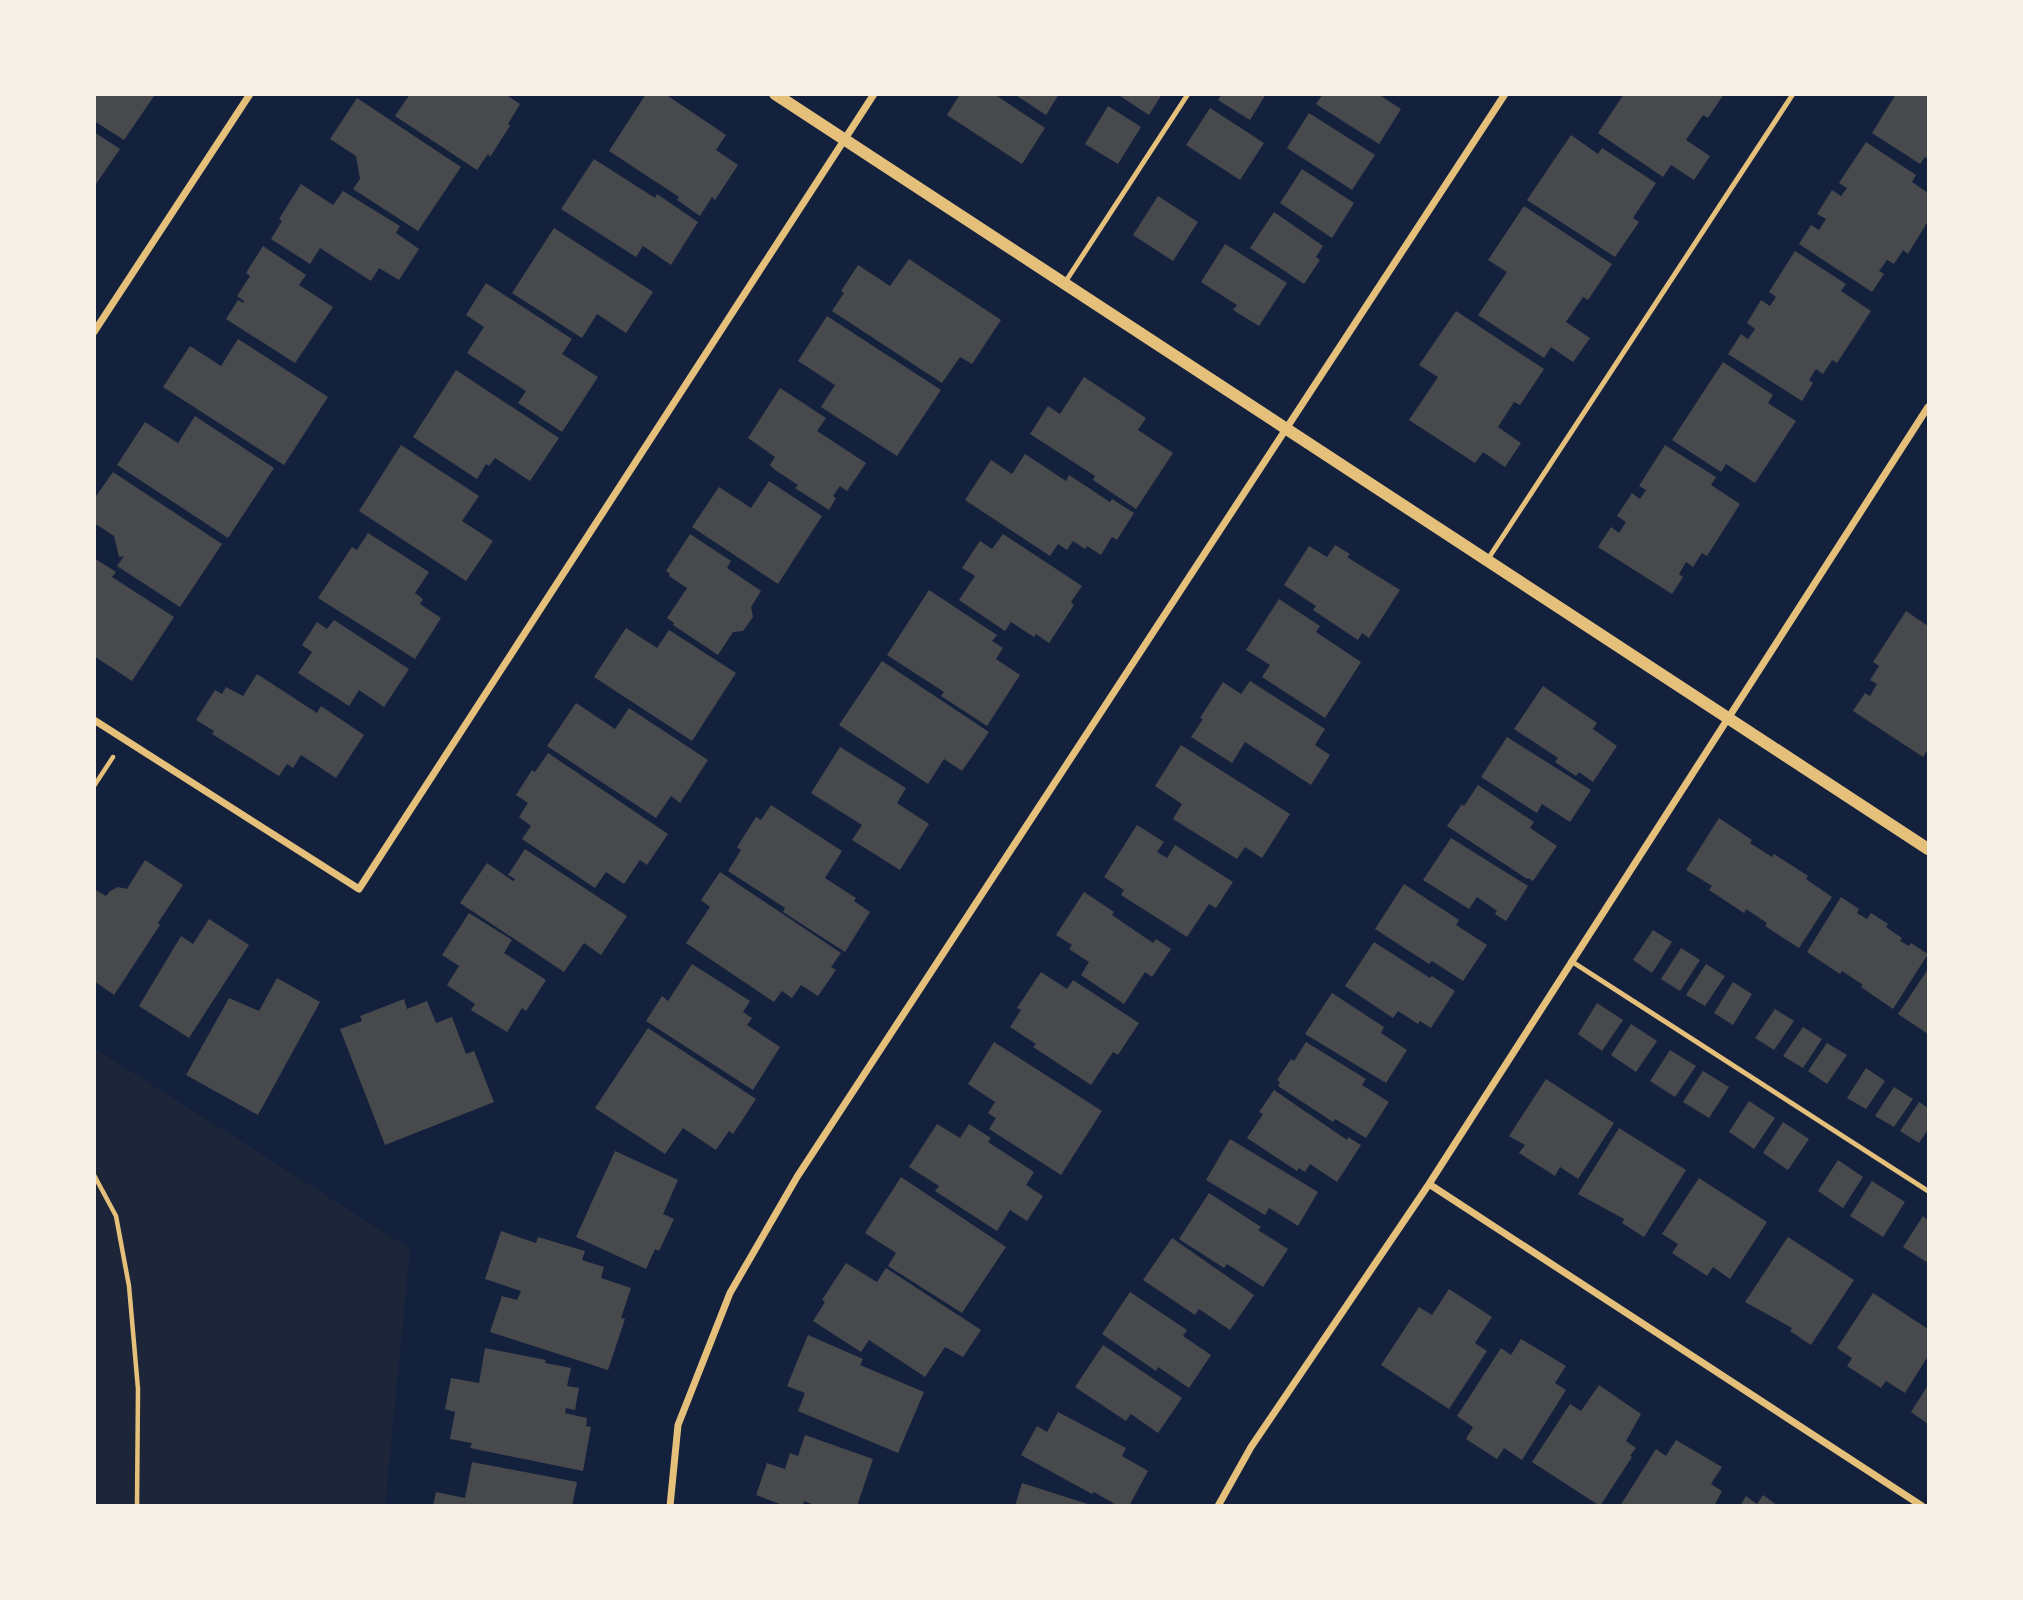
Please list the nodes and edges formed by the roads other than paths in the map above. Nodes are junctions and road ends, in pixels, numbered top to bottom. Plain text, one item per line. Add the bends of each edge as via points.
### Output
1 (250, 94) edge
2 (775, 94) edge
3 (874, 94) edge
4 (1188, 94) edge
5 (1505, 94) edge
6 (1793, 94) edge
7 (845, 140) junction
8 (1065, 284) junction
9 (94, 332) edge
10 (1928, 407) edge
11 (1286, 430) junction
12 (1488, 559) junction
13 (1727, 718) junction
14 (94, 719) edge
15 (1928, 849) edge
16 (1571, 961) junction
17 (1429, 1184) junction
18 (1928, 1191) edge
19 (670, 1506) edge
20 (1217, 1506) edge
21 (1922, 1506) edge

1 - 9 street
2 - 7 street
3 - 7 street
4 - 8 lane
5 - 11 street
6 - 12 lane
7 - 8 street
7 - 14 street via 359,889
8 - 11 street
10 - 13 street
11 - 12 street
11 - 19 street via 763,1235 730,1293 678,1425
12 - 13 street
13 - 15 street
13 - 16 street
16 - 17 street
16 - 18 lane
17 - 20 street via 1251,1447
17 - 21 street

